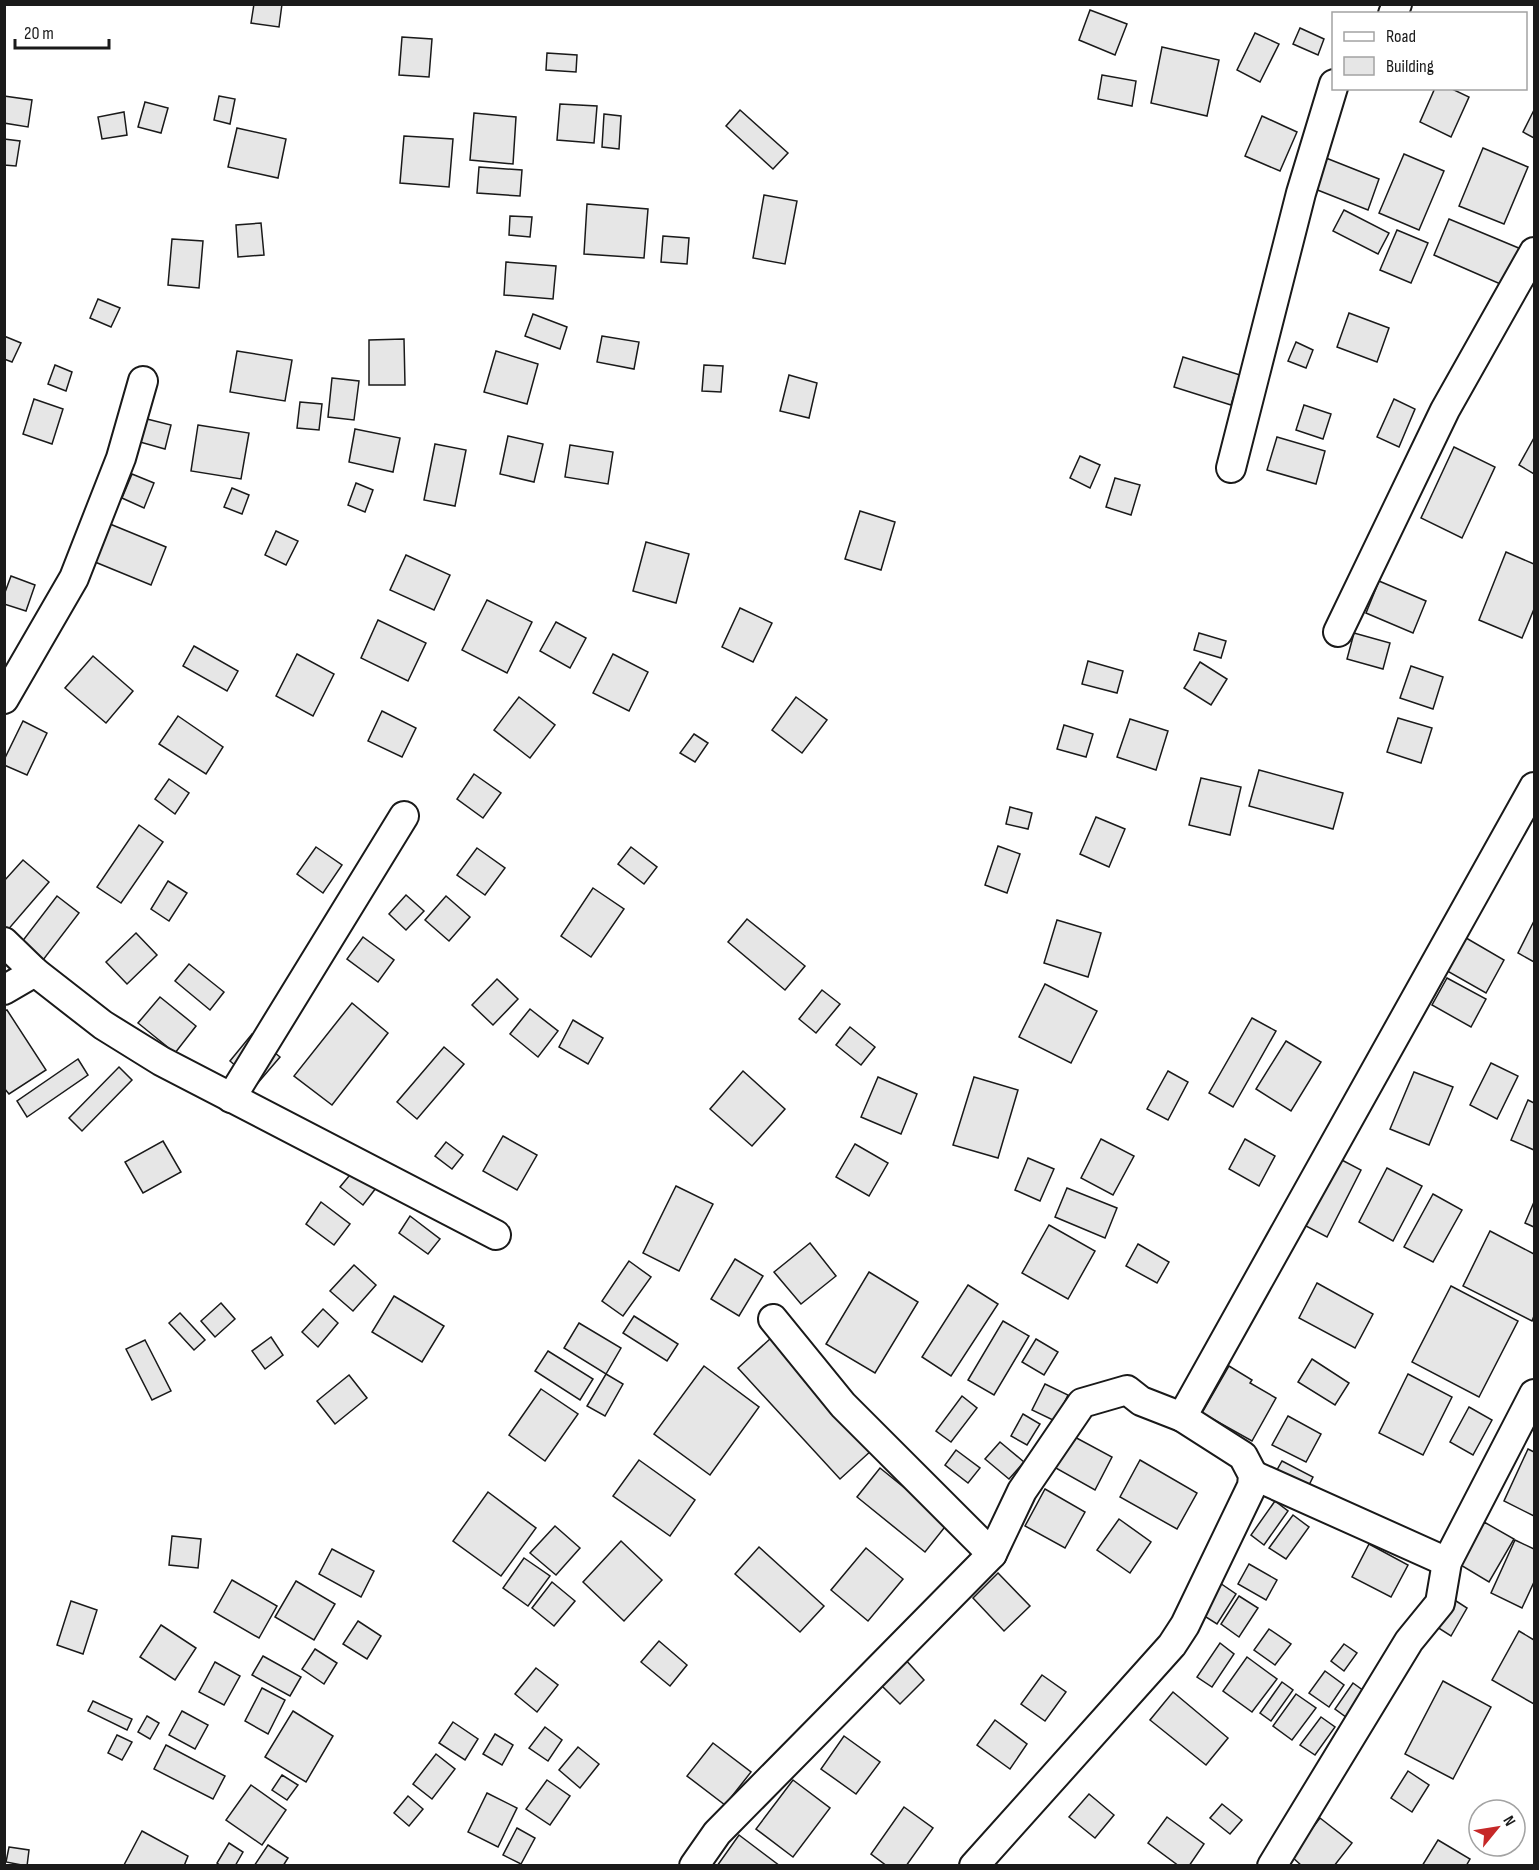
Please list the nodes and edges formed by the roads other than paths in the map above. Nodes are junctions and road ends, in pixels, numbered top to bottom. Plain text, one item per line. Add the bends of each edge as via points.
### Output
1 (1332, 90) edge
2 (1534, 252) edge
3 (143, 381) dead end
4 (1231, 468) dead end
5 (1338, 632) dead end
6 (4, 699) edge
7 (1534, 788) edge
8 (404, 816) dead end
9 (4, 942) edge
10 (35, 972) junction
11 (4, 990) edge
12 (231, 1098) junction
13 (496, 1235) dead end
14 (773, 1319) dead end
15 (1534, 1394) edge
16 (1182, 1417) junction
17 (1253, 1475) junction
18 (993, 1554) junction
19 (1447, 1562) junction
20 (694, 1866) edge
21 (974, 1866) edge
22 (1272, 1866) edge

1 - 4 street via 1301,193
2 - 5 street via 1445,410
3 - 6 street via 121,458 74,578
7 - 16 street
8 - 12 street
9 - 10 street
10 - 11 street
10 - 12 street via 104,1025
12 - 13 street
14 - 18 street via 843,1405
15 - 19 street
16 - 17 street via 1243,1456
16 - 18 street via 1141,1401 1127,1390 1082,1403 1022,1491
17 - 19 street
17 - 21 street via 1252,1486 1173,1645
18 - 20 street via 717,1833
19 - 22 street via 1440,1603 1410,1641

